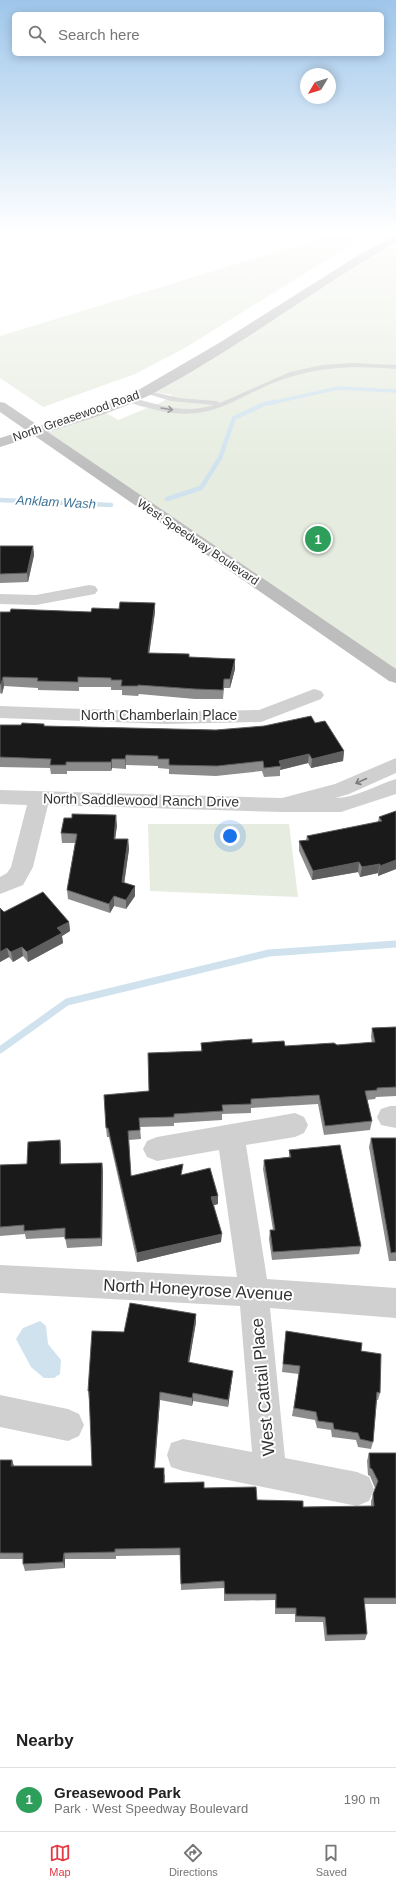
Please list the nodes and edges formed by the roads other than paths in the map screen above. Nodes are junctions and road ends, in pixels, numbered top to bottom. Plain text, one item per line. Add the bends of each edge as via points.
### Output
1 (275, 313) edge
2 (396, 367) edge
3 (145, 392) junction
4 (129, 400) junction
5 (225, 403) junction
6 (0, 406) edge
7 (37, 431) junction
8 (0, 443) edge
9 (89, 590) dead end
10 (0, 599) edge
11 (396, 677) edge
12 (314, 695) dead end
13 (0, 712) edge
14 (396, 765) edge
15 (396, 786) edge
16 (0, 797) edge
17 (39, 798) junction
18 (282, 805) junction
19 (12, 882) edge
20 (295, 1124) dead end
21 (231, 1136) junction
22 (157, 1149) dead end
23 (0, 1279) edge
24 (254, 1292) junction
25 (396, 1303) edge
26 (0, 1411) edge
27 (68, 1425) dead end
28 (183, 1455) dead end
29 (270, 1472) junction
30 (357, 1489) dead end

1 - 3 main road, North Greasewood Road
2 - 5 lane via 365,365 320,368 281,378
3 - 4 main road, North Greasewood Road
3 - 5 lane via 165,399
4 -> 5 lane via 188,412 209,410
4 - 7 main road, North Greasewood Road
6 - 7 main road, West Speedway Boulevard
7 - 8 main road, North Greasewood Road
7 - 11 main road, West Speedway Boulevard
9 - 10 street via 36,600
12 - 13 street, North Chamberlain Place via 261,716 167,718
14 -> 18 street, North Saddlewood Ranch Drive via 342,789
15 - 18 street, North Saddlewood Ranch Drive via 341,805
16 - 17 street, North Saddlewood Ranch Drive
17 - 18 street, North Saddlewood Ranch Drive
17 - 19 street via 22,867
20 - 21 street
21 - 22 street
21 - 24 street, West Cattail Place
23 - 24 street, North Honeyrose Avenue
24 - 25 street, North Honeyrose Avenue
24 - 29 street, West Cattail Place
26 - 27 street
28 - 29 street
29 - 30 street

